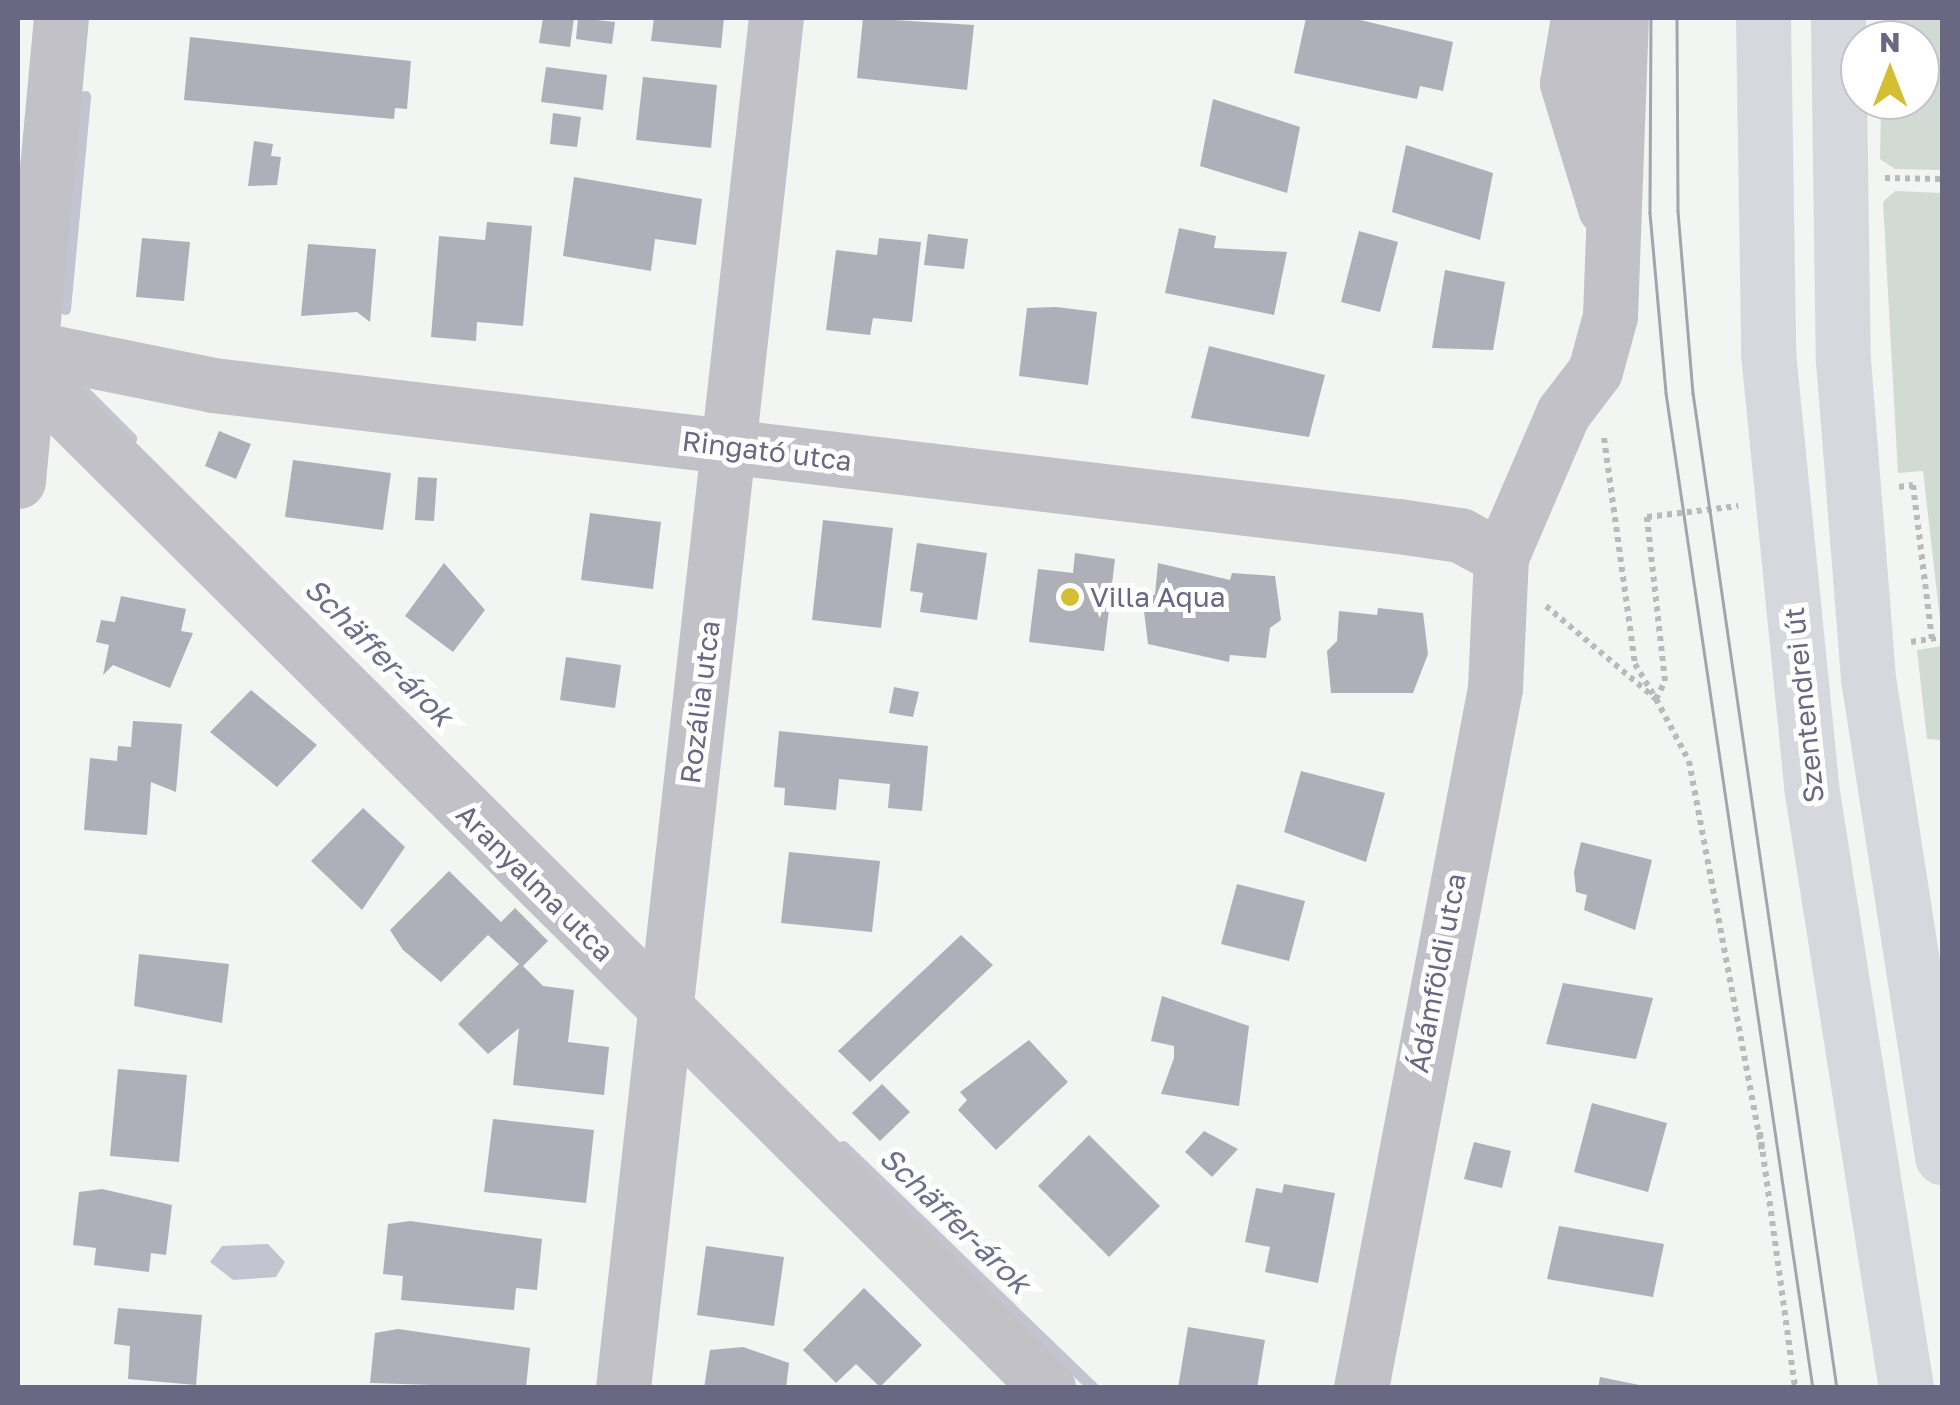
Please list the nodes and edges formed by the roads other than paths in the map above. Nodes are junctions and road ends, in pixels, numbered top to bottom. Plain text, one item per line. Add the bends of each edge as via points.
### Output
1 (61, 18) edge
2 (776, 18) edge
3 (1578, 18) edge
4 (1620, 18) edge
5 (1763, 18) edge
6 (1838, 18) edge
7 (1617, 239) junction
8 (29, 360) junction
9 (729, 446) junction
10 (18, 481) edge
11 (1500, 557) junction
12 (664, 1014) junction
13 (1937, 1091) edge
14 (1942, 1157) edge
15 (623, 1388) edge
16 (1048, 1388) edge
17 (1361, 1388) edge
18 (1906, 1388) edge

1 - 8 street
2 - 9 street, Rozália utca
3 - 7 street via 1568,83
4 - 7 street
5 - 18 main road, Szentendrei út via 1768,353 1811,786
6 - 13 main road via 1850,478 1868,678
7 - 11 street via 1595,371 1562,413
8 - 9 street, Ringató utca
8 - 10 street
8 - 12 street, Aranyalma utca
9 - 11 street, Ringató utca via 1413,528 1460,535
9 - 12 street, Rozália utca
11 - 17 street, Ádámföldi utca via 1495,688
12 - 15 street, Rozália utca
12 - 16 street, Aranyalma utca
13 - 14 main road

